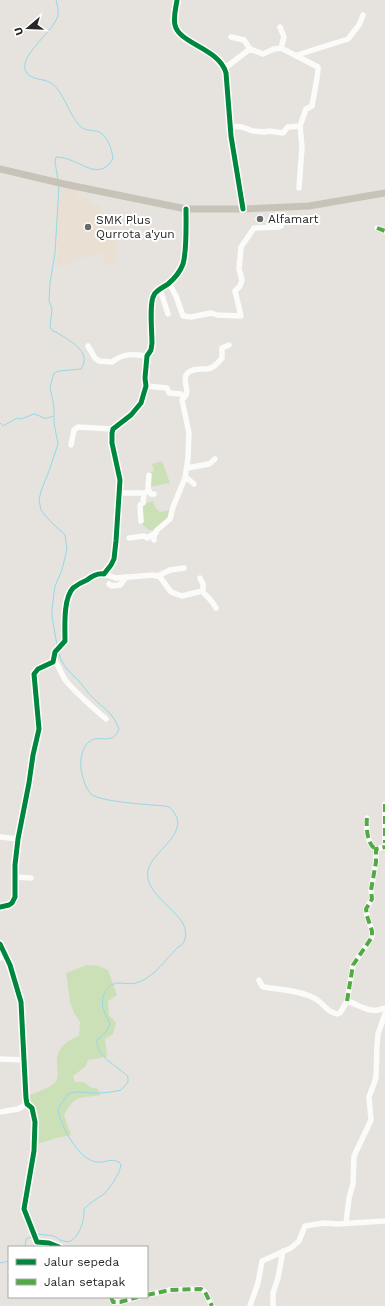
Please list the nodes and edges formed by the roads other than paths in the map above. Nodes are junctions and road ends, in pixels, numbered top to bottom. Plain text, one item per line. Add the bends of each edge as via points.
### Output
1 (177, 0) edge
2 (363, 15) dead end
3 (280, 27) dead end
4 (231, 37) dead end
5 (281, 48) junction
6 (250, 49) junction
7 (296, 55) junction
8 (225, 68) junction
9 (230, 126) junction
10 (300, 126) junction
11 (0, 169) edge
12 (298, 188) dead end
13 (385, 194) edge
14 (244, 209) junction
15 (186, 210) junction
16 (289, 222) dead end
17 (377, 228) dead end
18 (385, 231) edge
19 (169, 283) junction
20 (160, 289) junction
21 (168, 314) dead end
22 (229, 345) dead end
23 (88, 346) dead end
24 (147, 356) junction
25 (146, 386) junction
26 (184, 397) junction
27 (113, 429) junction
28 (71, 445) dead end
29 (215, 459) dead end
30 (187, 467) junction
31 (149, 475) dead end
32 (187, 478) junction
33 (194, 484) dead end
34 (119, 493) junction
35 (149, 493) junction
36 (141, 521) dead end
37 (154, 537) junction
38 (130, 538) dead end
39 (184, 568) dead end
40 (104, 574) junction
41 (158, 576) junction
42 (126, 577) junction
43 (200, 578) dead end
44 (109, 584) dead end
45 (203, 592) junction
46 (216, 608) dead end
47 (54, 659) junction
48 (106, 719) dead end
49 (385, 804) edge
50 (367, 818) dead end
51 (2, 837) dead end
52 (18, 839) junction
53 (385, 843) edge
54 (385, 847) edge
55 (376, 849) junction
56 (15, 877) junction
57 (31, 878) dead end
58 (0, 907) edge
59 (0, 944) edge
60 (3, 957) edge
61 (259, 980) dead end
62 (347, 1001) junction
63 (385, 1008) edge
64 (385, 1014) edge
65 (0, 1059) edge
66 (24, 1060) junction
67 (27, 1104) junction
68 (0, 1112) edge
69 (385, 1221) edge
70 (346, 1222) junction
71 (56, 1246) edge
72 (283, 1251) junction
73 (148, 1295) edge
74 (111, 1298) edge
75 (134, 1298) edge
76 (212, 1306) edge
77 (250, 1306) edge
78 (273, 1306) edge

1 - 8 street via 175,24 179,34 208,51
2 - 7 street via 348,39
3 - 5 street via 284,37
4 - 6 street via 244,40
5 - 6 street via 264,54
5 - 7 street
6 - 8 street
7 - 10 street via 319,69 312,106 306,109
8 - 9 street
9 - 10 street via 282,133 287,127
9 - 14 street
10 - 12 street via 302,148
11 - 15 main road
13 - 14 main road via 309,206
14 - 15 main road
15 - 19 street via 183,264
16 - 19 street via 283,222 279,227 254,228 242,245 239,270 242,280 235,291 241,316 211,313 191,318 183,316
17 - 18 street
19 - 20 street
20 - 21 street
20 - 24 street via 152,301 152,343
22 - 26 street via 222,348 222,358 216,365 207,369 196,369 187,374
23 - 24 street via 99,360 112,362 126,354
24 - 25 street
25 - 26 street via 167,388 169,393 181,394
25 - 27 street via 137,410
26 - 30 street via 189,433
27 - 28 street via 78,427 74,430
27 - 34 street via 112,443 120,476
29 - 30 street via 208,464
30 - 32 street
30 - 37 street via 170,519 157,530
31 - 35 street
32 - 33 street
32 - 37 street via 171,520
34 - 35 street
34 - 40 street via 115,553 111,565
35 - 36 street via 139,508
37 - 38 street
39 - 41 street via 170,570
40 - 42 street via 116,578
40 - 47 street via 92,576 70,593 66,611 65,641 55,652
41 - 42 street
41 - 45 street via 171,592 182,596
42 - 44 street via 120,585
43 - 45 street
45 - 46 street
47 - 48 street via 68,683
47 - 52 street via 34,674 39,729
49 - 53 street
50 - 55 street via 366,827 371,846
51 - 52 street
52 - 56 street
54 - 55 street
55 - 62 street via 372,899 366,909 372,937 353,965
56 - 57 street
56 - 58 street via 15,899 7,907
59 - 60 street
60 - 66 street via 15,980 21,1002
61 - 62 street via 264,987 314,998 329,1012 337,1014
62 - 63 street via 373,1011
64 - 70 street via 376,1045 376,1078 369,1097 371,1120 354,1156 353,1184
65 - 66 street
66 - 67 street
67 - 68 street
67 - 71 street via 32,1108 35,1122 34,1151 24,1209 37,1242
69 - 70 street
70 - 72 street via 307,1225 300,1240
72 - 77 street via 262,1262 257,1288
72 - 78 street via 272,1293
73 - 76 street via 170,1290 201,1289
74 - 75 street via 113,1302 117,1302

